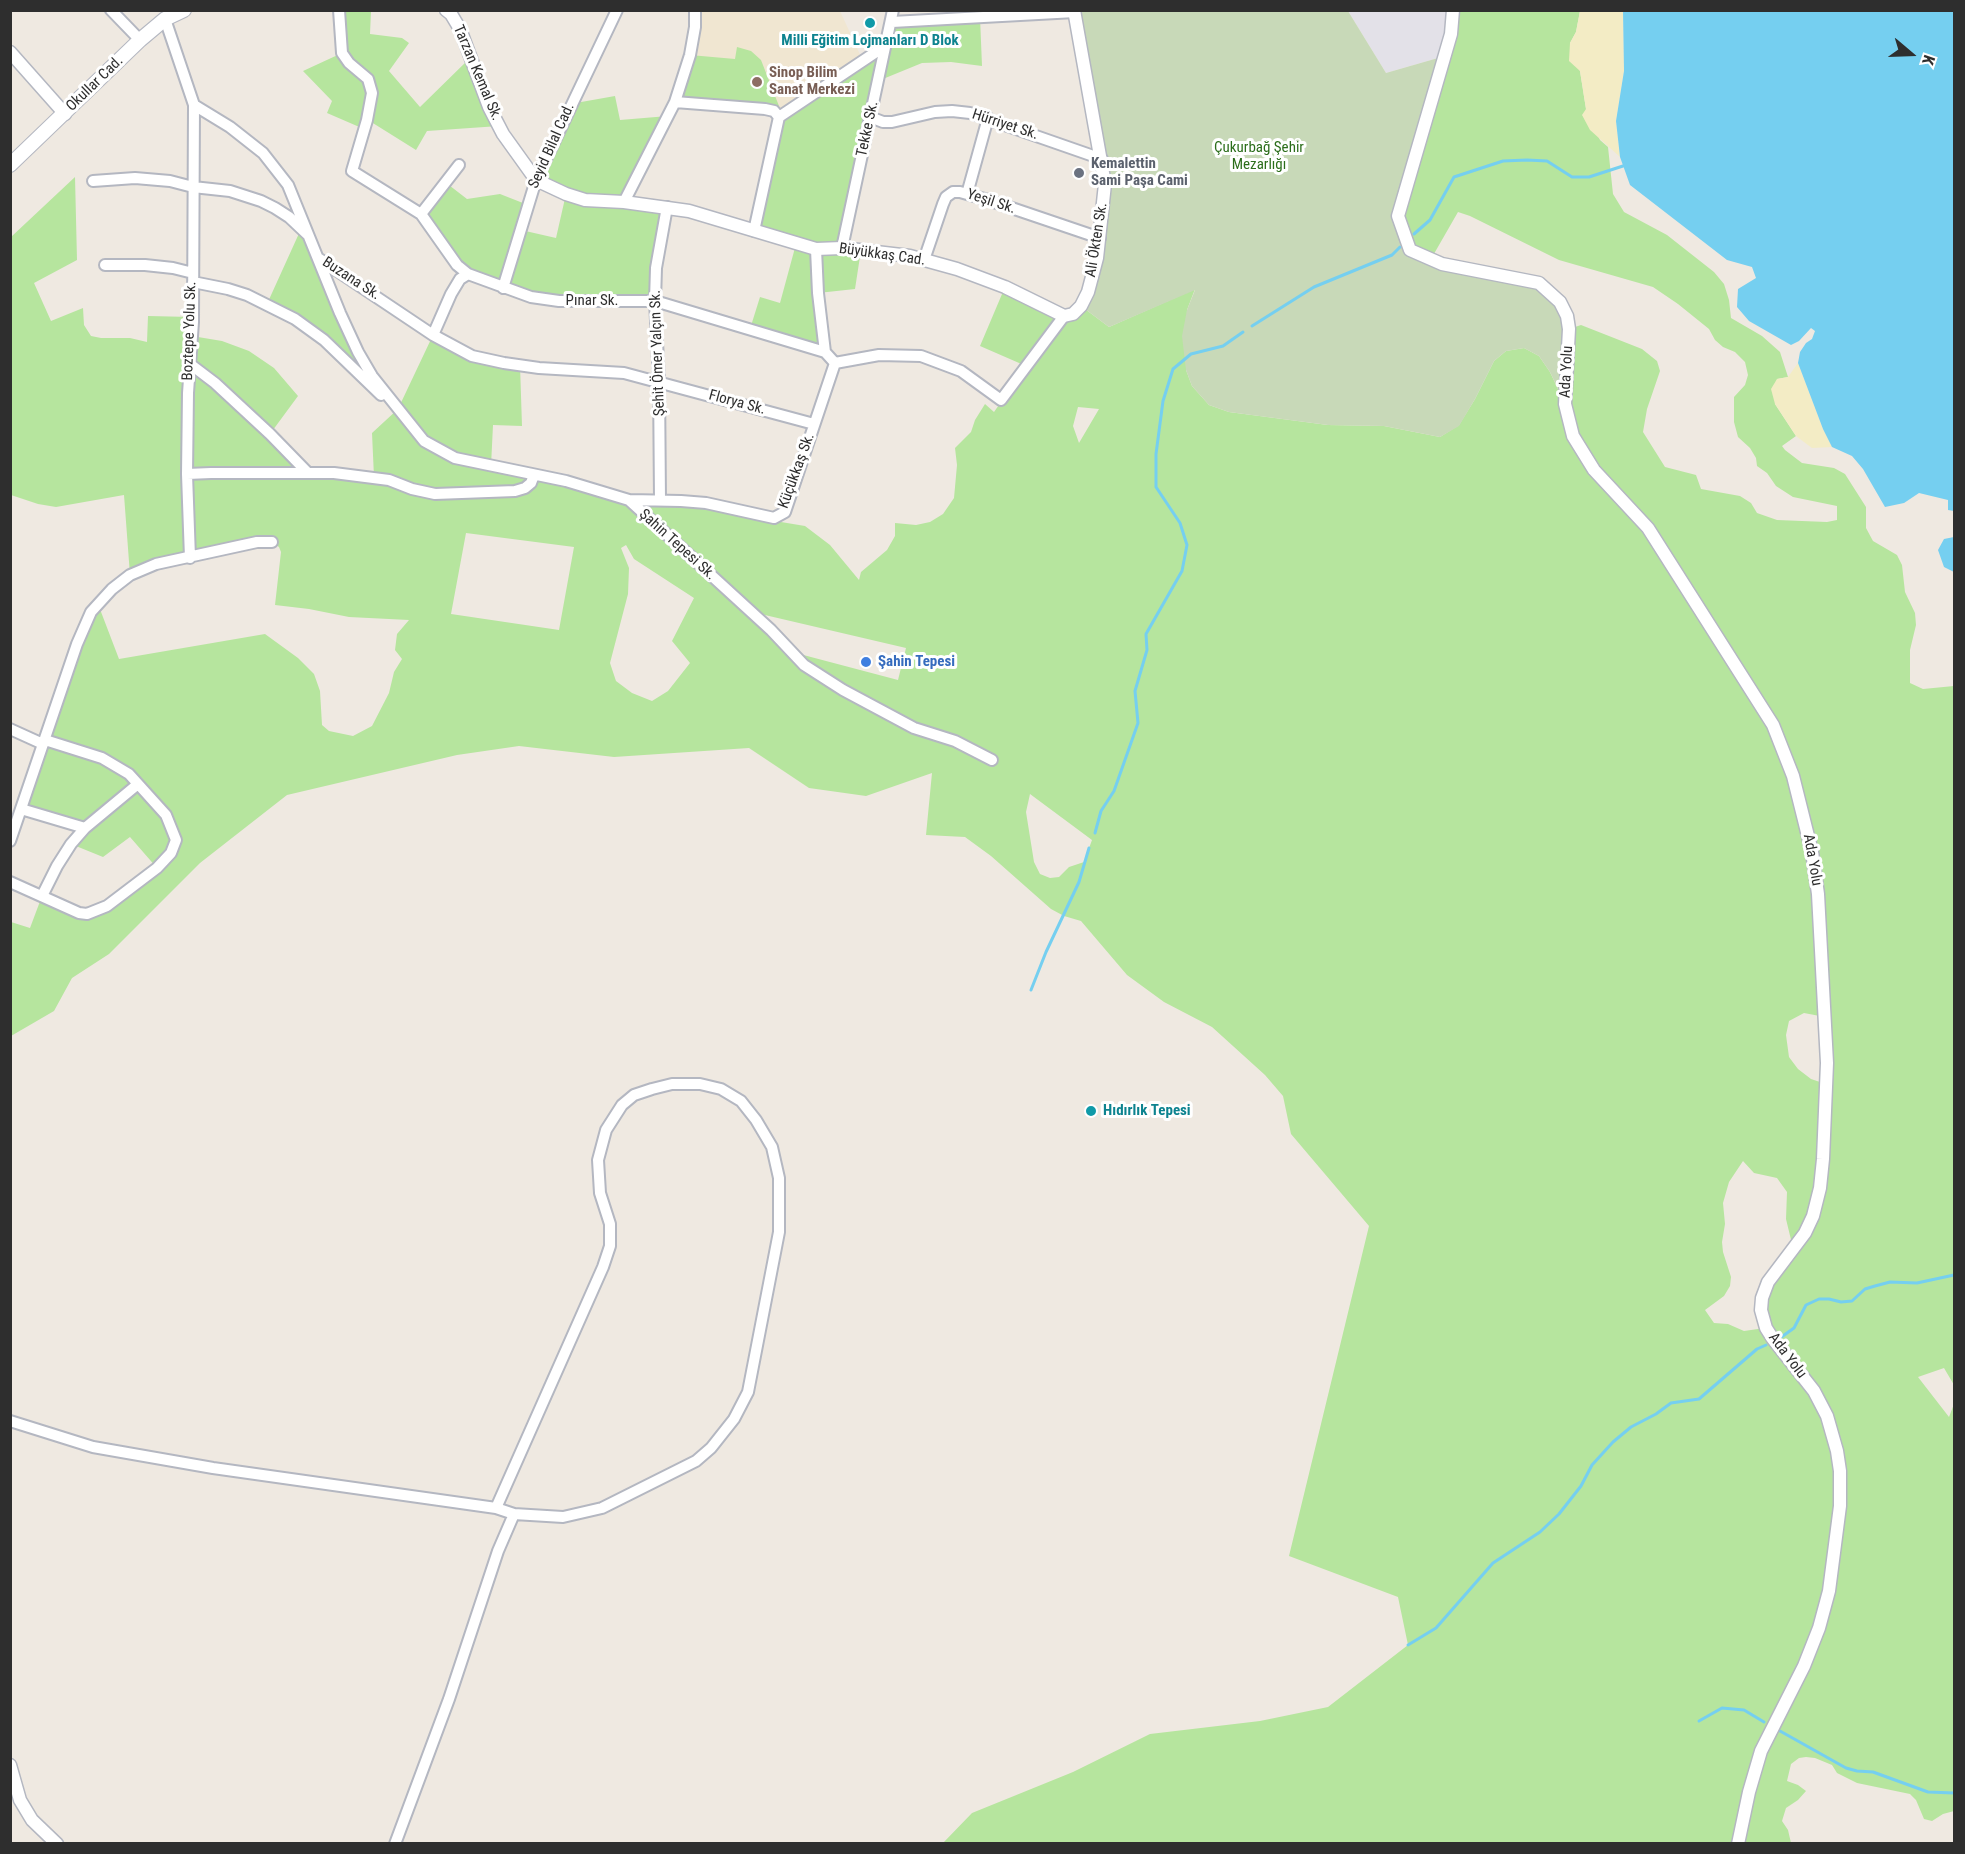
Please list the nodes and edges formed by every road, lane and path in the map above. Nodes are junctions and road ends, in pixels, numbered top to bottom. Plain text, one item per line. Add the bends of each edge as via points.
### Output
1 (111, 10) edge
2 (184, 10) edge
3 (339, 10) edge
4 (446, 10) edge
5 (617, 10) edge
6 (695, 10) edge
7 (1453, 10) edge
8 (1074, 11) edge
9 (893, 16) edge
10 (165, 20) junction
11 (140, 40) junction
12 (885, 46) junction
13 (10, 52) edge
14 (675, 102) junction
15 (194, 105) junction
16 (65, 114) junction
17 (779, 117) junction
18 (870, 117) junction
19 (988, 118) junction
20 (1102, 159) junction
21 (10, 165) edge
22 (459, 165) dead end
23 (536, 180) junction
24 (93, 181) dead end
25 (193, 187) junction
26 (967, 194) junction
27 (624, 202) junction
28 (667, 207) junction
29 (421, 214) junction
30 (754, 231) junction
31 (309, 236) junction
32 (1100, 238) junction
33 (842, 248) junction
34 (816, 249) junction
35 (318, 257) junction
36 (924, 260) junction
37 (105, 266) dead end
38 (468, 274) junction
39 (193, 278) junction
40 (503, 288) junction
41 (655, 301) junction
42 (1064, 316) junction
43 (433, 335) junction
44 (825, 352) junction
45 (834, 363) junction
46 (190, 364) junction
47 (659, 381) junction
48 (393, 403) junction
49 (814, 424) junction
50 (307, 472) junction
51 (187, 474) junction
52 (534, 475) junction
53 (629, 500) junction
54 (660, 500) junction
55 (272, 542) dead end
56 (190, 558) junction
57 (10, 729) edge
58 (44, 742) junction
59 (992, 760) dead end
60 (138, 784) junction
61 (21, 809) junction
62 (85, 828) junction
63 (10, 842) edge
64 (10, 882) edge
65 (42, 896) junction
66 (10, 1420) edge
67 (496, 1508) junction
68 (514, 1514) junction
69 (10, 1765) edge
70 (57, 1844) edge
71 (396, 1844) edge
72 (1738, 1844) edge

1 - 11 street
2 - 10 main road, Okullar Cad.
3 - 29 street, Pınar Sk. via 342,53 368,80 372,93 352,171
4 - 23 street, Tarzan Kemal Sk. via 460,29 503,134
5 - 23 street, Seyid Bilal Cad.
6 - 14 street via 690,55
7 - 72 street, Ada Yolu via 1452,34 1398,216 1410,250 1442,264 1539,283 1560,302 1569,329 1565,404 1573,436 1594,470 1648,528 1773,725 1793,776 1812,852 1818,894 1827,1063 1820,1188 1805,1233 1768,1282 1761,1310 1766,1328 1810,1386 1827,1416 1837,1451 1840,1506 1829,1591 1819,1628 1761,1751
8 - 9 street
8 - 20 street, Ali Ökten Sk.
9 - 12 street, Tekke Sk.
10 - 11 main road, Okullar Cad.
10 - 15 street
11 - 16 main road, Okullar Cad.
12 - 17 street
12 - 18 street, Tekke Sk.
13 - 16 street
14 - 17 street via 765,109
14 - 27 street
15 - 25 street, Boztepe Yolu Sk.
15 - 31 street, Buzana Sk. via 263,153 288,185
16 - 21 main road, Okullar Cad.
17 - 30 street
18 - 19 street, Hürriyet Sk. via 892,122 952,111
18 - 33 street, Tekke Sk.
19 - 20 street, Hürriyet Sk.
19 - 26 street
20 - 32 street, Ali Ökten Sk. via 1105,184
22 - 29 street
23 - 27 street, Tarzan Kemal Sk. via 585,200
23 - 40 street, Seyid Bilal Cad.
24 - 25 street via 135,178
25 - 31 street via 230,191 261,201 289,217
25 - 39 street, Boztepe Yolu Sk.
26 - 32 street, Yeşil Sk.
26 - 36 street, Yeşil Sk. via 953,192 946,197
27 - 28 street, Büyükkaş Cad.
28 - 30 street, Büyükkaş Cad.
28 - 41 street, Şehit Ömer Yalçın Sk. via 656,268
29 - 38 street, Pınar Sk. via 457,265
30 - 34 street, Büyükkaş Cad.
31 - 35 street, Buzana Sk.
32 - 42 street, Ali Ökten Sk. via 1088,292 1081,306
33 - 34 street, Büyükkaş Cad.
33 - 36 street, Büyükkaş Cad.
34 - 44 street
35 - 43 street, Buzana Sk.
35 - 48 street, Şahin Tepesi Sk. via 357,352
36 - 42 street, Büyükkaş Cad. via 1005,287
37 - 39 street via 173,268
38 - 40 street, Pınar Sk.
38 - 43 street via 451,294
39 - 46 street, Boztepe Yolu Sk.
39 - 48 street via 247,295 295,319
40 - 41 street, Pınar Sk. via 559,301
41 - 44 street, Pınar Sk.
41 - 47 street, Şehit Ömer Yalçın Sk.
42 - 45 street via 1000,400 961,372 921,356 879,356
43 - 47 street, Buzana Sk. via 472,356 504,363 624,373
44 - 45 street
45 - 49 street, Küçükkaş Sk.
46 - 50 street
46 - 51 street, Boztepe Yolu Sk.
47 - 49 street, Florya Sk.
47 - 54 street, Şehit Ömer Yalçın Sk.
48 - 52 street, Şahin Tepesi Sk. via 424,441 436,449 469,462
49 - 54 street, Küçükkaş Sk. via 785,512 774,518 706,504
50 - 51 street
50 - 52 street via 374,478 435,494 515,491 531,483
51 - 56 street, Boztepe Yolu Sk.
52 - 53 street, Şahin Tepesi Sk.
53 - 54 street, Küçükkaş Sk.
53 - 59 street, Şahin Tepesi Sk. via 804,665 914,728 955,741
55 - 56 street via 256,542
56 - 58 street via 156,564 130,575 91,612
57 - 58 street
58 - 60 street via 102,758
58 - 61 street
60 - 62 street
60 - 65 street via 166,815 176,840 171,853 108,906 87,914
61 - 62 street
61 - 63 street
62 - 65 street via 70,844
64 - 65 street
66 - 67 street via 93,1447 181,1463
67 - 68 street
67 - 68 street via 610,1246 610,1224 600,1193 598,1160 606,1130 622,1105 634,1095 672,1084 721,1089 741,1101 756,1120 772,1147 779,1178 779,1232 748,1392 734,1419 696,1461 602,1508 563,1517
68 - 71 street
69 - 70 street via 20,1800 32,1821

